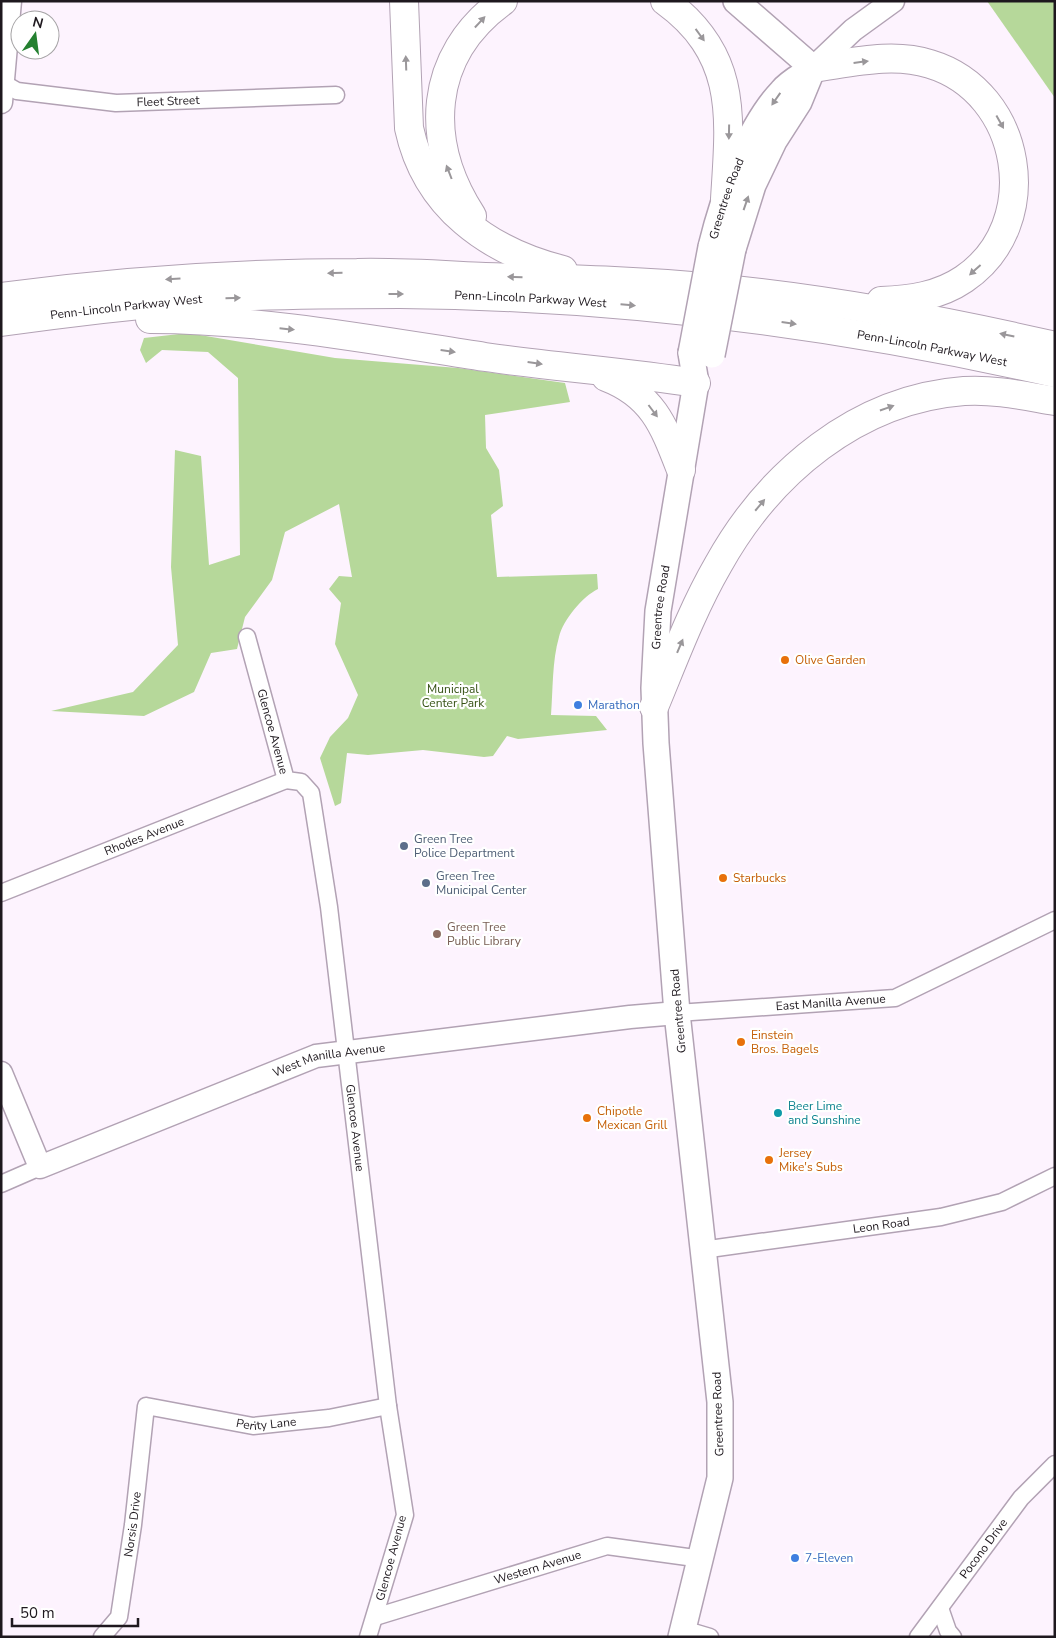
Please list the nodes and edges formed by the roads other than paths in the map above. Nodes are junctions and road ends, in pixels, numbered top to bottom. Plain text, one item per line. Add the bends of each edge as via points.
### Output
1 (10, 1) edge
2 (404, 1) edge
3 (503, 1) edge
4 (665, 1) edge
5 (736, 1) edge
6 (893, 1) edge
7 (5, 22) edge
8 (813, 68) junction
9 (2, 93) edge
10 (336, 95) dead end
11 (725, 199) junction
12 (722, 248) junction
13 (510, 251) junction
14 (634, 281) junction
15 (822, 301) junction
16 (16, 310) edge
17 (1055, 346) edge
18 (583, 370) junction
19 (1055, 373) edge
20 (696, 382) junction
21 (1055, 400) edge
22 (681, 470) junction
23 (246, 637) dead end
24 (654, 707) junction
25 (286, 780) junction
26 (1, 893) edge
27 (1055, 920) edge
28 (678, 1014) junction
29 (345, 1053) junction
30 (1, 1073) edge
31 (40, 1167) junction
32 (1055, 1176) edge
33 (1, 1184) edge
34 (702, 1250) junction
35 (146, 1406) joint
36 (388, 1406) junction
37 (1055, 1464) edge
38 (702, 1559) junction
39 (940, 1608) junction
40 (375, 1617) junction
41 (682, 1633) edge
42 (102, 1637) edge
43 (368, 1637) edge
44 (710, 1637) edge
45 (918, 1637) edge
46 (953, 1637) edge

1 - 7 street
13 -> 2 highway via 460,218 435,190 418,159 407,111
13 -> 3 highway via 487,233 462,200 446,162 440,127 443,89 456,54 479,22
4 -> 11 highway via 700,34 714,57 724,84 729,117
5 - 8 main road
6 - 8 street, Greentree Road via 853,30
7 - 9 street
8 -> 11 main road, Greentree Road via 782,90 768,109
12 -> 8 main road, Greentree Road via 774,141 799,102
8 -> 15 highway via 898,59 944,69 972,87 994,112 1009,141 1015,172 1013,202 1004,232 987,258 964,279 935,294 919,298 874,302
9 - 10 street, Fleet Street via 17,91 116,102
11 - 12 main road, Greentree Road
12 - 20 main road, Greentree Road, bridge
13 - 14 highway via 570,272
14 - 15 highway, Penn-Lincoln Parkway West
14 -> 16 highway, Penn-Lincoln Parkway West via 323,273 144,281
17 -> 15 highway, Penn-Lincoln Parkway West via 929,319
16 -> 18 highway via 255,326
16 -> 19 highway, Penn-Lincoln Parkway West via 213,298 360,294 507,297 648,306 778,321 924,345
18 - 20 highway
18 -> 22 highway via 617,381 641,396 659,418
20 - 22 main road, Greentree Road
24 -> 21 highway via 704,592 733,539 771,492 818,448 866,417 928,396 966,391
22 - 24 main road, Greentree Road via 658,611
23 - 25 street, Glencoe Avenue
24 - 28 main road, Greentree Road
25 - 26 street, Rhodes Avenue
25 - 29 street, Glencoe Avenue via 301,782 311,793 329,907
27 - 28 street, East Manilla Avenue via 895,998
28 - 29 street, West Manilla Avenue via 630,1017
28 - 34 main road, Greentree Road
29 - 31 street, West Manilla Avenue via 304,1060
29 - 36 street, Glencoe Avenue
30 - 31 street
31 - 33 street, West Manilla Avenue
32 - 34 street, Leon Road via 1002,1202 941,1217
34 - 38 main road, Greentree Road via 720,1402 720,1478
35 - 36 street, Perity Lane via 253,1426 330,1418
35 - 42 street, Norsis Drive via 119,1617
36 - 40 street, Glencoe Avenue via 405,1515
37 - 39 street, Pocono Drive via 1021,1498
38 - 40 street, Western Avenue via 607,1546
38 - 41 main road, Greentree Road
39 - 45 street, Pocono Drive
39 - 46 street
40 - 43 street, Glencoe Avenue
41 - 44 street

